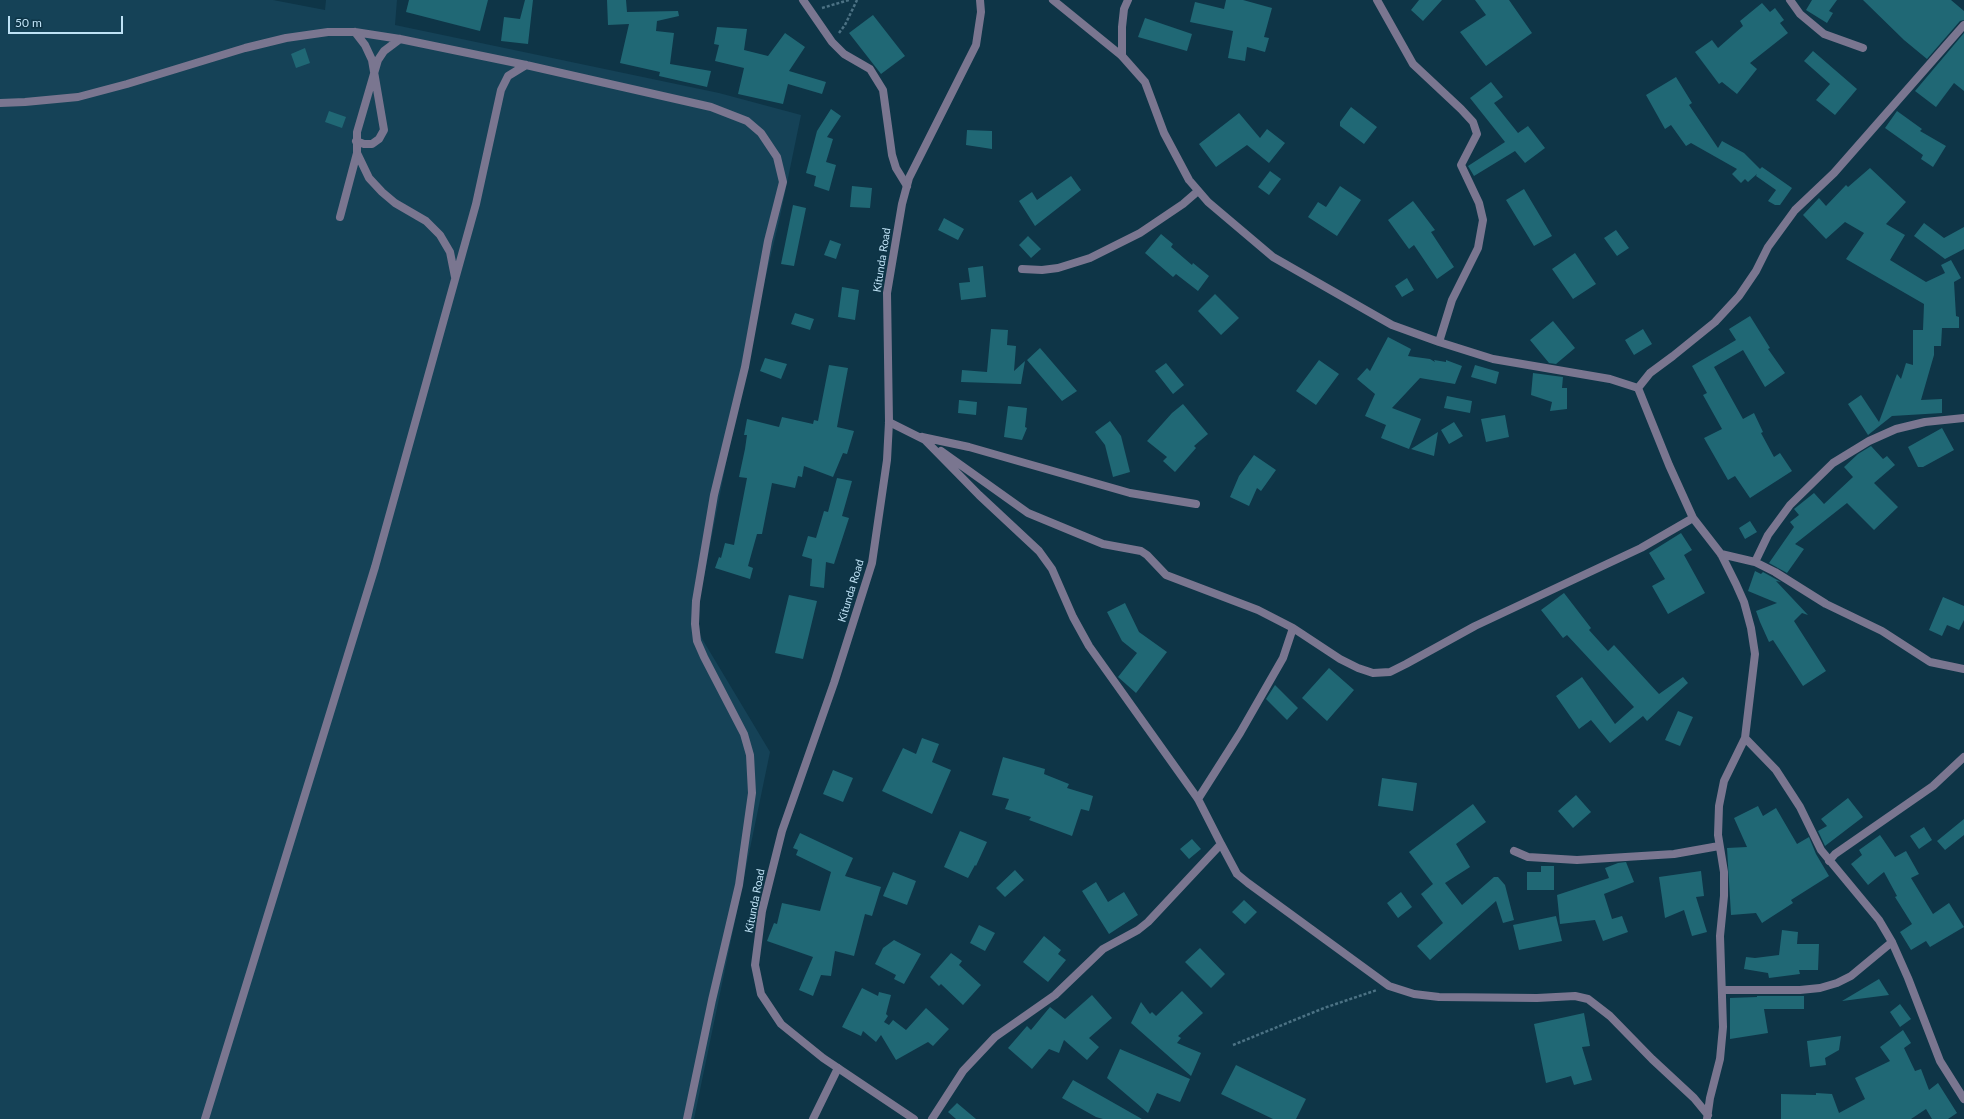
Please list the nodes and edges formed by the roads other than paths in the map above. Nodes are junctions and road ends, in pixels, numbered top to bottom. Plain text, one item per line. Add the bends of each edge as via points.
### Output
1 (803, 0) edge
2 (980, 0) edge
3 (1053, 0) edge
4 (1128, 0) edge
5 (1376, 0) edge
6 (1790, 0) edge
7 (1964, 25) edge
8 (355, 32) junction
9 (400, 39) junction
10 (1863, 48) dead end
11 (1122, 56) junction
12 (526, 65) junction
13 (375, 70) junction
14 (0, 102) edge
15 (356, 141) junction
16 (357, 152) junction
17 (907, 186) junction
18 (1198, 191) junction
19 (340, 217) dead end
20 (1022, 269) dead end
21 (455, 282) junction
22 (1439, 342) junction
23 (1638, 388) junction
24 (1964, 418) edge
25 (889, 422) junction
26 (922, 437) junction
27 (1196, 504) dead end
28 (1693, 518) junction
29 (1721, 554) junction
30 (1755, 562) junction
31 (1293, 628) junction
32 (1964, 669) edge
33 (1745, 738) junction
34 (1964, 757) edge
35 (1198, 799) junction
36 (1221, 844) junction
37 (1719, 846) junction
38 (1514, 851) dead end
39 (1829, 861) junction
40 (1892, 942) junction
41 (1722, 990) junction
42 (838, 1068) junction
43 (1964, 1099) edge
44 (1707, 1117) edge
45 (205, 1119) edge
46 (687, 1119) edge
47 (813, 1119) edge
48 (914, 1119) edge
49 (932, 1119) edge

1 - 17 street via 832,42 844,54 870,68 883,90 892,155 896,168
2 - 17 street, Kitunda Road via 981,12 976,45
3 - 11 street
4 - 11 street via 1124,9
5 - 22 street via 1413,64 1473,122 1477,134 1461,165 1484,220 1478,248 1452,300
6 - 10 street via 1800,14 1824,34
7 - 23 street via 1834,173 1795,210 1768,247 1739,296 1715,322 1650,372
8 - 9 street
8 - 13 street via 369,52
8 - 14 street via 328,32 286,38 78,97
9 - 12 street
9 - 13 street via 384,51
11 - 18 street via 1145,82 1164,133 1189,180
12 - 21 street via 508,76 501,90 476,204
12 - 46 street via 711,107 747,121 761,134 778,157 783,182 768,241 745,367 714,495 696,601 697,641 744,734 750,755 752,793 739,885
13 - 15 street
13 - 15 street via 384,130 379,139 372,144
15 - 16 street
16 - 19 street
16 - 21 street via 370,178 382,192 395,203 426,221 440,234 453,263
17 - 25 street, Kitunda Road via 887,293
18 - 20 street via 1140,233 1090,258 1058,268
18 - 22 street via 1273,257 1392,325
21 - 45 street via 375,567
22 - 23 street via 1493,359 1610,379
23 - 28 street
24 - 30 street via 1925,422 1896,430 1869,441 1833,463 1790,505 1768,535
25 - 26 street
25 - 42 street, Kitunda Road via 883,499 872,563 834,683 782,831 762,911 755,965 761,994 780,1024
26 - 27 street via 970,447 1130,493
26 - 31 street via 1028,513 1103,544 1141,551 1166,575 1258,610
26 - 35 street via 1039,551 1052,570 1089,646
28 - 29 street
28 - 31 street via 1641,548 1475,626 1390,672 1374,673 1358,668
29 - 30 street
29 - 33 street via 1744,602 1755,654
30 - 32 street via 1826,604 1882,631 1930,662
31 - 35 street via 1283,658
33 - 37 street via 1720,794
33 - 39 street via 1776,770 1800,807
34 - 39 street via 1927,790 1840,850
35 - 36 street
36 - 44 street via 1238,874 1248,883 1388,986 1414,994 1439,997 1575,996 1588,999 1610,1016 1694,1098
36 - 49 street via 1143,926 1103,949 1055,996 995,1037 963,1071
37 - 38 street via 1674,854 1577,860 1528,856
37 - 41 street via 1724,872 1720,936
39 - 40 street via 1879,920
40 - 41 street via 1851,976 1820,988
40 - 43 street via 1940,1061
41 - 44 street via 1723,1027 1720,1059
42 - 47 street
42 - 48 street, Kitunda Road

